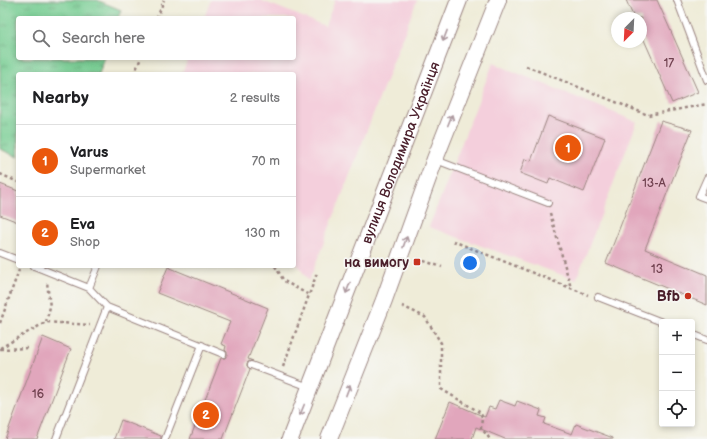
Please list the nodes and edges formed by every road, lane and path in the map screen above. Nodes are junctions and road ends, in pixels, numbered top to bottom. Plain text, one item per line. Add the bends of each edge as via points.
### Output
1 (164, 0) edge
2 (459, 0) edge
3 (498, 0) edge
4 (677, 0) edge
5 (158, 16) edge
6 (140, 60) edge
7 (526, 66) dead end
8 (135, 72) edge
9 (707, 80) edge
10 (707, 104) edge
11 (435, 159) junction
12 (0, 174) edge
13 (707, 178) edge
14 (16, 181) edge
15 (707, 199) edge
16 (548, 203) joint
17 (453, 241) dead end
18 (0, 253) edge
19 (16, 259) edge
20 (418, 259) dead end
21 (442, 267) dead end
22 (20, 268) edge
23 (39, 268) edge
24 (97, 268) edge
25 (276, 268) edge
26 (46, 271) junction
27 (317, 273) dead end
28 (89, 288) junction
29 (571, 288) junction
30 (309, 294) junction
31 (598, 297) joint
32 (402, 306) dead end
33 (107, 307) junction
34 (659, 321) edge
35 (46, 322) junction
36 (0, 323) edge
37 (100, 326) junction
38 (695, 335) edge
39 (707, 340) edge
40 (202, 345) junction
41 (0, 348) edge
42 (29, 348) dead end
43 (223, 354) dead end
44 (251, 366) dead end
45 (282, 377) junction
46 (310, 387) junction
47 (56, 439) edge
48 (165, 439) edge
49 (290, 439) edge
50 (329, 439) edge
51 (490, 439) edge

1 - 5 path
2 -> 46 street, вулиця Володимира Українця
11 -> 3 street
4 - 9 lane
6 - 8 path
7 - 10 path via 648,115
11 - 16 lane
50 -> 11 street via 384,300
12 - 14 path
13 - 15 lane via 699,196
16 - 29 path
17 - 29 path
18 - 19 lane
20 - 21 path
22 - 36 path
23 - 26 lane
24 - 28 lane
25 - 30 path via 284,281
26 - 28 lane
26 - 35 path via 50,307
27 - 30 path
28 - 33 lane
29 - 31 path
30 - 45 path via 283,364
31 - 34 lane
32 - 51 path via 425,317 441,343 441,389 481,413 481,428
33 - 37 lane
33 - 40 lane
35 - 37 path
35 - 41 path
37 - 47 lane
38 - 39 lane
40 - 43 lane
40 - 48 lane
41 - 42 path
44 - 45 lane
45 - 46 lane
46 -> 49 street, вулиця Володимира Українця

